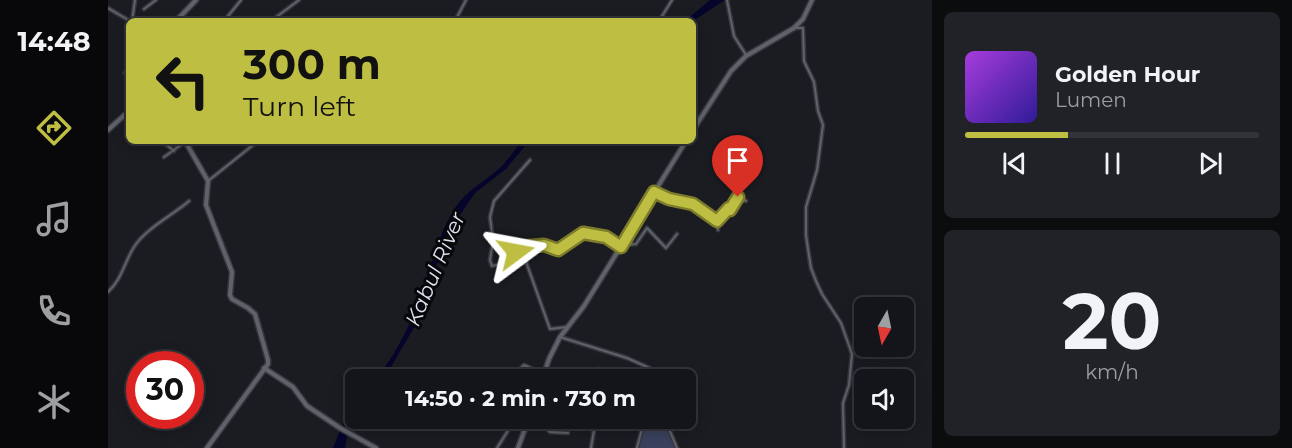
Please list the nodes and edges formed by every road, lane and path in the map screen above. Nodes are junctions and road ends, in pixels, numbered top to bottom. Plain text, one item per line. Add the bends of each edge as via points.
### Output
1 (135, 0) edge
2 (156, 0) edge
3 (196, 0) edge
4 (241, 0) edge
5 (299, 0) edge
6 (466, 0) edge
7 (672, 0) edge
8 (727, 0) edge
9 (812, 0) edge
10 (108, 9) edge
11 (144, 9) dead end
12 (126, 18) edge
13 (132, 18) edge
14 (179, 18) edge
15 (226, 18) edge
16 (275, 18) edge
17 (457, 18) edge
18 (661, 18) edge
19 (794, 28) junction
20 (746, 56) junction
21 (126, 114) edge
22 (696, 125) edge
23 (108, 130) edge
24 (166, 144) edge
25 (182, 144) edge
26 (187, 144) edge
27 (254, 144) edge
28 (684, 144) edge
29 (174, 151) junction
30 (164, 157) dead end
31 (531, 160) dead end
32 (208, 181) junction
33 (654, 192) junction
34 (189, 201) dead end
35 (746, 201) dead end
36 (717, 221) junction
37 (718, 230) dead end
38 (677, 234) dead end
39 (622, 246) junction
40 (517, 258) junction
41 (108, 292) edge
42 (567, 327) junction
43 (560, 337) junction
44 (264, 368) junction
45 (520, 369) edge
46 (533, 369) edge
47 (546, 369) edge
48 (652, 369) edge
49 (509, 429) edge
50 (525, 429) edge
51 (547, 429) edge
52 (594, 429) edge
53 (642, 429) edge
54 (669, 429) edge
55 (568, 433) dead end
56 (207, 448) edge
57 (376, 448) edge
58 (497, 448) edge
59 (518, 448) edge
60 (591, 448) edge
61 (637, 448) edge
62 (677, 448) edge
63 (844, 448) edge

1 - 13 street
2 - 11 street
3 - 14 main road
4 - 15 street
5 - 16 street
6 - 17 street
7 - 18 street
8 - 20 street via 734,36
9 - 19 main road
10 - 12 street
19 - 20 main road
19 - 63 street via 803,28 804,61 814,82 823,125 817,170 806,207 811,268 841,323 852,354 843,403
20 - 22 main road via 720,86
21 - 23 main road
24 - 29 street
25 - 29 street
26 - 32 main road
27 - 32 street
28 - 33 main road
29 - 30 street
31 - 40 street via 494,201 490,217 492,266
32 - 44 main road via 206,205 232,272 230,295 257,318 268,360
33 - 36 street via 693,204
33 - 39 main road
34 - 41 street via 139,241 120,279
35 - 36 street via 738,197
36 - 37 street
38 - 39 street via 666,248 647,228 636,244
39 - 40 street via 606,237 583,233 558,250 544,245 519,247
39 - 42 main road
40 - 42 street via 525,259 550,329
42 - 43 main road
43 - 47 main road
43 - 48 street
44 - 56 main road
44 - 57 main road via 293,387 307,406
45 - 46 street via 524,365
49 - 58 street
50 - 59 main road
51 - 55 street
52 - 60 street
53 - 61 street
54 - 62 street

